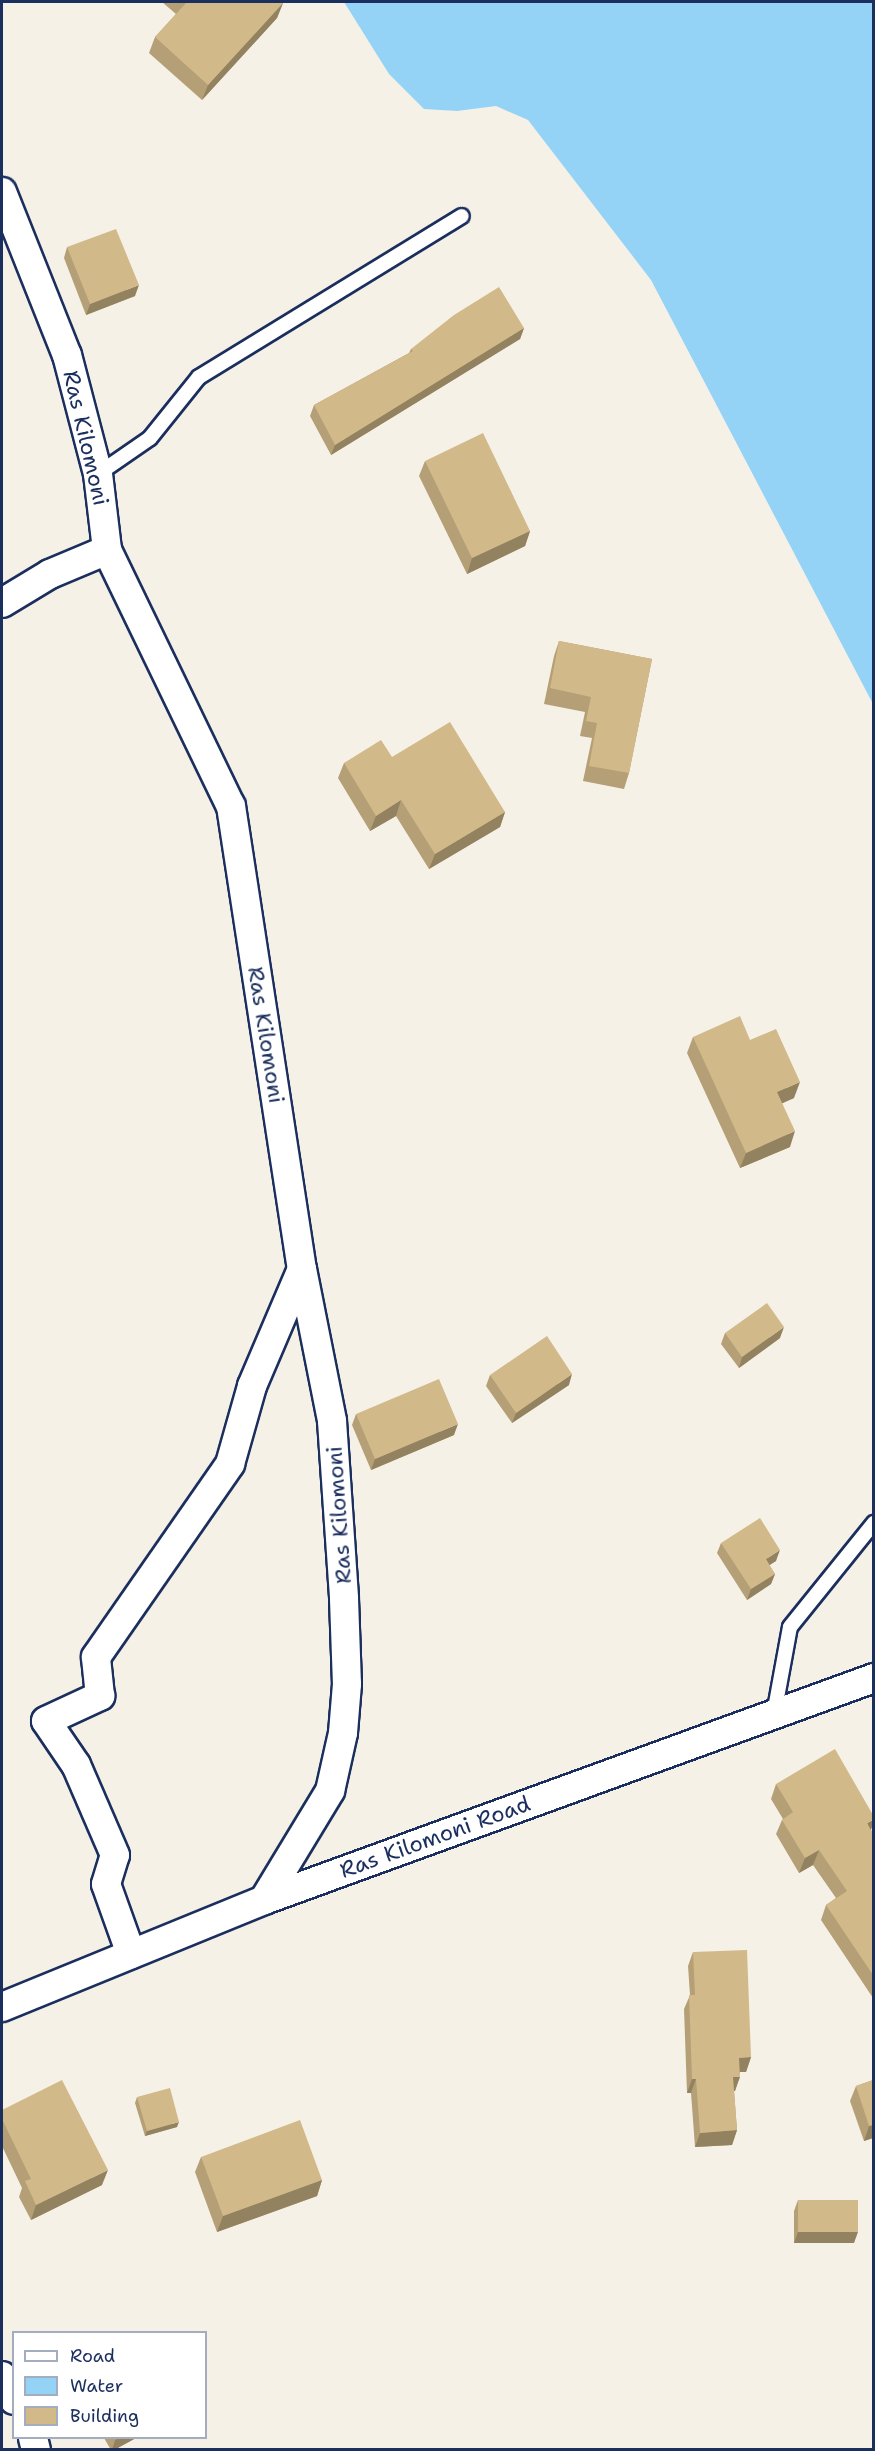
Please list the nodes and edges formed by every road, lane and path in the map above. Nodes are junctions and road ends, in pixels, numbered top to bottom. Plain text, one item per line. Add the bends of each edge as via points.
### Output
1 (2, 192) edge
2 (462, 216) dead end
3 (98, 474) junction
4 (107, 550) junction
5 (2, 603) edge
6 (302, 1269) junction
7 (873, 1523) edge
8 (873, 1678) edge
9 (774, 1714) junction
10 (264, 1900) junction
11 (131, 1954) junction
12 (2, 2007) edge
13 (2, 2376) edge
14 (12, 2396) edge

1 - 3 street, Ras Kilomoni via 67,355
2 - 3 lane via 199,377 150,438
3 - 4 street, Ras Kilomoni
4 - 5 street via 50,574
4 - 6 street, Ras Kilomoni via 231,806
6 - 10 street, Ras Kilomoni via 332,1420 347,1684 343,1733 330,1791
6 - 11 street via 252,1386 230,1464 96,1657 100,1696 46,1720 76,1765 115,1855 106,1884
7 - 9 lane via 790,1627
8 - 9 street, Ras Kilomoni Road
9 - 10 street, Ras Kilomoni Road
10 - 11 street, Ras Kilomoni Road
11 - 12 street, Ras Kilomoni Road
13 - 14 street

